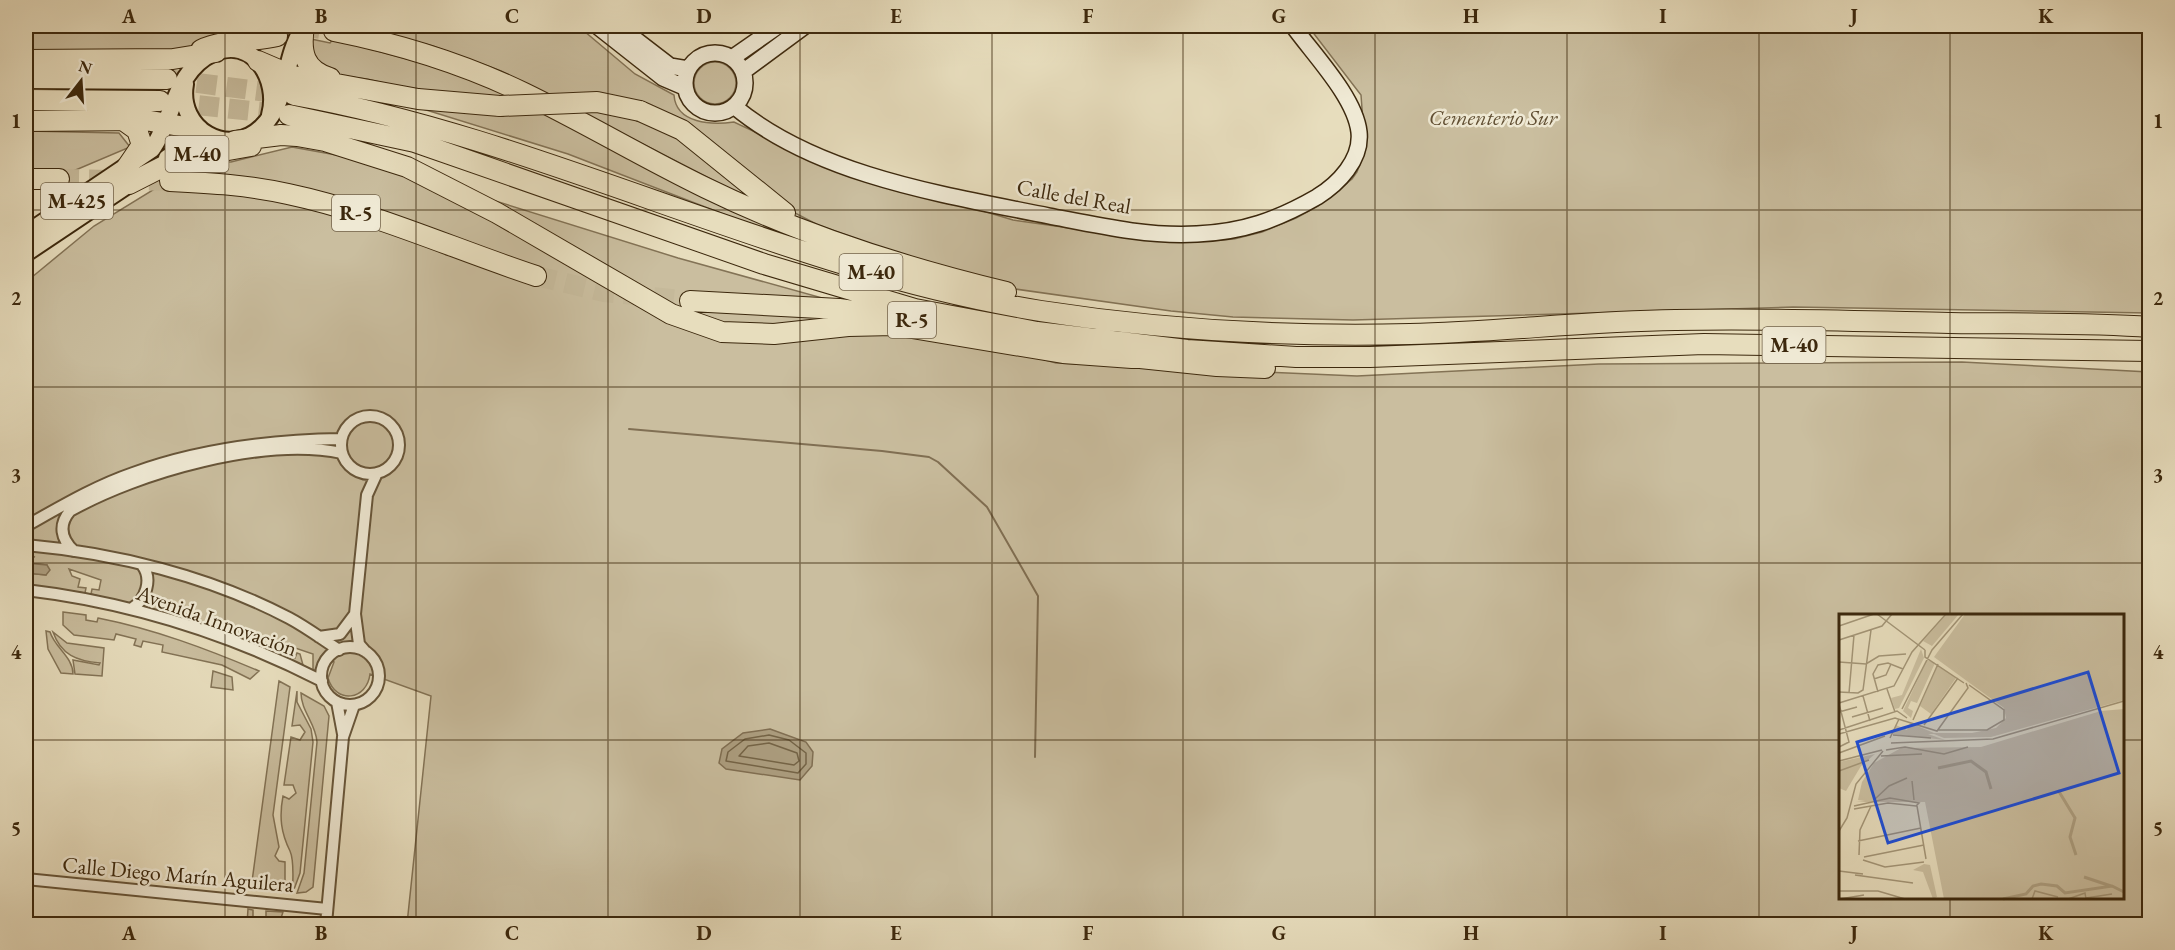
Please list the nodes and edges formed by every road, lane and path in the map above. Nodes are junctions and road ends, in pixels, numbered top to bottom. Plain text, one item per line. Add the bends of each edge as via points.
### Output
1 (597, 26) edge
2 (778, 26) edge
3 (805, 26) edge
4 (1293, 26) edge
5 (624, 27) edge
6 (292, 28) edge
7 (334, 31) dead end
8 (216, 52) junction
9 (249, 56) junction
10 (732, 58) junction
11 (173, 59) junction
12 (26, 60) edge
13 (688, 69) junction
14 (744, 71) junction
15 (286, 74) junction
16 (26, 78) edge
17 (177, 79) junction
18 (356, 87) junction
19 (684, 87) junction
20 (294, 95) tunnel mouth
21 (26, 100) edge
22 (160, 101) tunnel mouth
23 (735, 106) junction
24 (280, 115) junction
25 (123, 120) junction
26 (26, 121) edge
27 (166, 122) junction
28 (197, 129) junction
29 (268, 138) junction
30 (225, 140) junction
31 (128, 176) junction
32 (26, 179) edge
33 (59, 179) tunnel mouth
34 (170, 181) tunnel mouth
35 (26, 234) edge
36 (26, 253) edge
37 (925, 271) junction
38 (536, 276) tunnel mouth
39 (690, 301) tunnel mouth
40 (2150, 327) edge
41 (1468, 330) junction
42 (2127, 350) junction
43 (2150, 351) edge
44 (1461, 354) junction
45 (1132, 358) junction
46 (2150, 361) edge
47 (341, 439) junction
48 (342, 453) junction
49 (359, 472) junction
50 (377, 473) junction
51 (367, 495) junction
52 (26, 526) edge
53 (26, 545) edge
54 (75, 551) junction
55 (142, 564) junction
56 (26, 590) edge
57 (132, 609) junction
58 (356, 614) junction
59 (319, 637) junction
60 (341, 649) junction
61 (366, 652) junction
62 (322, 681) junction
63 (337, 702) junction
64 (354, 705) junction
65 (343, 737) junction
66 (26, 879) edge
67 (327, 909) junction
68 (326, 924) edge

1 - 19 street via 663,78
2 - 10 street
3 - 14 street
4 - 23 street, Calle del Real via 1354,113 1360,135 1352,161 1328,191 1276,219 1238,229 1196,235 1154,233 956,196 825,159 773,135
5 - 13 street via 670,66
6 - 9 main road
6 - 11 highway via 252,42 220,43
6 - 15 main road, M-425 via 295,44
6 - 18 highway via 311,69
7 - 37 highway, R-5 via 392,44 484,76 706,188 841,244
8 - 9 main road
8 - 11 highway
8 - 17 main road, M-425
9 - 15 highway
9 - 24 main road via 271,79
10 - 13 street via 707,53
10 - 14 street
11 - 12 highway
13 - 19 street
14 - 23 street via 745,90
15 - 18 highway
15 - 24 main road, M-425
16 - 17 highway
17 - 27 main road, M-425
17 - 28 main road via 185,109
18 - 37 highway, bridge via 418,99 500,106 597,102 640,111 682,130 791,217
19 - 23 street via 698,109 710,114 724,113
20 - 41 highway, M-40 via 422,123 534,158 771,242 940,292 1041,311 1186,329 1381,334
21 - 22 highway
24 - 30 main road, M-425 via 261,128
24 - 44 highway, M-40 via 415,142 764,264 915,309 1037,332 1187,350 1296,357
25 - 26 highway, M-40
25 - 27 highway, M-40
25 - 31 highway via 137,130 141,145
27 - 28 highway
27 - 31 main road, M-425 via 152,149
28 - 30 main road
29 - 30 highway, M-40
29 - 31 highway, M-40 via 241,150 178,159
29 - 45 highway, M-40 via 297,136 325,141 407,166 671,314 723,332 774,334 894,325 1063,353
30 - 31 main road, M-425 via 172,154
31 - 35 main road, M-425
31 - 36 main road, M-425
32 - 33 highway
34 - 38 highway, R-5 via 228,183 289,194 353,212
37 - 41 highway, M-40 via 1008,292 1172,316 1308,326
39 - 45 highway, R-5 via 880,314
40 - 41 highway, M-40 via 1673,320
42 - 43 highway, M-40
42 - 44 highway, M-40 via 1704,344
42 - 46 highway via 2140,360
44 - 45 highway, M-40 via 1401,367 1358,368 1216,366
47 - 48 street
47 - 50 street via 359,418 369,416 387,422 398,438 399,448 392,464
47 - 52 street via 259,443 163,463 112,482
48 - 49 street via 349,466
48 - 54 street via 318,448 259,452 197,462 136,482 70,511 64,518 62,533
49 - 50 street
49 - 51 street
50 - 51 street
51 - 58 street
53 - 54 street, Avenida Innovación
54 - 55 street, Avenida Innovación
55 - 57 street via 147,574 146,588
55 - 59 street, Avenida Innovación via 234,594 288,617
56 - 57 street, Avenida Innovación
57 - 62 street, Avenida Innovación via 220,638
58 - 59 street via 340,633
58 - 60 street
58 - 61 street via 358,640
59 - 60 street, Avenida Innovación
60 - 61 street
60 - 62 street via 325,662
61 - 64 street via 377,665 378,682 370,697
62 - 63 street
63 - 64 street
63 - 65 street
64 - 65 street
65 - 67 street
66 - 67 street, Calle Diego Marín Aguilera
67 - 68 street

